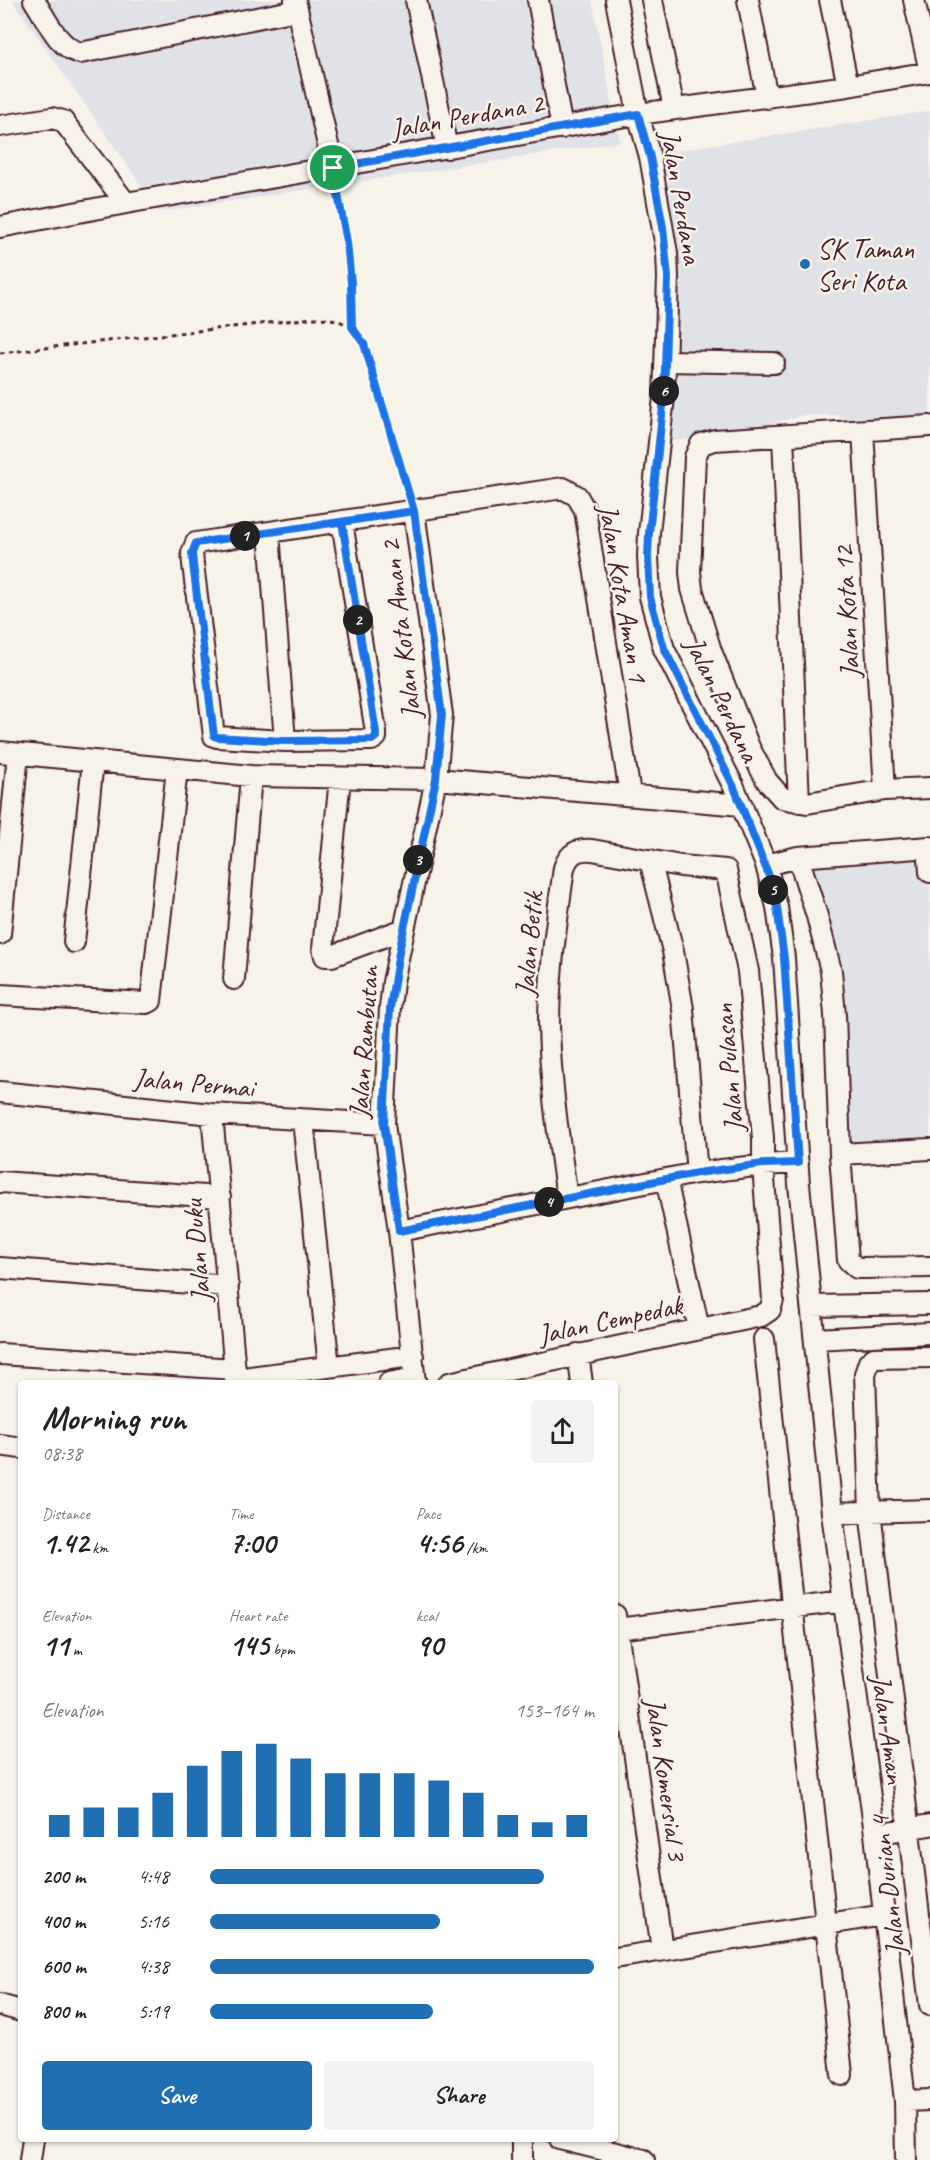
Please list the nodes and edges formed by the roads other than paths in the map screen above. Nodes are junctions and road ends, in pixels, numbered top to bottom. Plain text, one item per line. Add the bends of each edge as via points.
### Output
1 (34, 0) edge
2 (416, 0) edge
3 (538, 0) edge
4 (616, 0) edge
5 (652, 0) edge
6 (748, 0) edge
7 (830, 0) edge
8 (915, 0) edge
9 (296, 5) edge
10 (930, 72) edge
11 (848, 86) junction
12 (767, 98) junction
13 (674, 109) junction
14 (638, 114) junction
15 (0, 126) edge
16 (562, 128) junction
17 (447, 147) junction
18 (333, 168) junction
19 (126, 203) junction
20 (0, 227) edge
21 (666, 361) junction
22 (774, 363) dead end
23 (930, 426) edge
24 (864, 431) junction
25 (783, 436) junction
26 (414, 511) junction
27 (342, 522) junction
28 (269, 533) junction
29 (285, 741) junction
30 (9, 753) edge
31 (93, 761) junction
32 (177, 769) junction
33 (251, 776) junction
34 (340, 778) junction
35 (436, 779) junction
36 (930, 788) edge
37 (885, 790) junction
38 (630, 794) junction
39 (799, 802) junction
40 (741, 805) junction
41 (929, 847) edge
42 (798, 857) junction
43 (650, 860) junction
44 (766, 865) junction
45 (726, 870) joint
46 (930, 872) edge
47 (404, 929) junction
48 (0, 934) edge
49 (74, 942) dead end
50 (234, 979) dead end
51 (0, 995) edge
52 (0, 1092) edge
53 (212, 1114) junction
54 (303, 1120) junction
55 (384, 1124) junction
56 (930, 1149) edge
57 (840, 1154) junction
58 (798, 1163) junction
59 (763, 1164) junction
60 (697, 1173) junction
61 (666, 1179) junction
62 (0, 1182) edge
63 (220, 1197) junction
64 (567, 1198) junction
65 (399, 1231) junction
66 (930, 1267) edge
67 (0, 1268) edge
68 (228, 1286) junction
69 (773, 1300) joint
70 (930, 1304) edge
71 (811, 1306) junction
72 (699, 1329) junction
73 (930, 1333) edge
74 (764, 1339) dead end
75 (815, 1340) junction
76 (0, 1353) edge
77 (578, 1354) junction
78 (413, 1356) junction
79 (930, 1357) edge
80 (329, 1367) junction
81 (235, 1377) edge
82 (488, 1379) edge
83 (415, 1380) edge
84 (582, 1380) edge
85 (0, 1445) edge
86 (18, 1448) edge
87 (930, 1510) edge
88 (870, 1511) junction
89 (832, 1513) junction
90 (844, 1601) junction
91 (792, 1608) junction
92 (618, 1622) edge
93 (618, 1636) edge
94 (930, 1825) edge
95 (909, 1829) junction
96 (875, 1834) junction
97 (884, 1915) junction
98 (826, 1924) junction
99 (662, 1950) junction
100 (618, 1957) edge
101 (928, 1968) edge
102 (0, 2005) edge
103 (930, 2005) edge
104 (18, 2010) edge
105 (842, 2075) dead end
106 (930, 2100) edge
107 (905, 2101) junction
108 (33, 2142) edge
109 (522, 2142) edge
110 (569, 2142) edge
111 (607, 2155) edge
112 (30, 2160) edge
113 (522, 2160) edge
114 (644, 2160) edge
115 (906, 2160) edge

1 - 9 street via 63,43 80,53
2 - 17 street
3 - 16 street
4 - 14 street, Jalan Perdana
5 - 13 street
6 - 12 street
7 - 11 street
8 - 10 street
9 - 18 street
10 - 11 street, Jalan Perdana
11 - 12 street, Jalan Perdana
12 - 13 street, Jalan Perdana
13 - 14 street, Jalan Perdana
14 - 16 street, Jalan Perdana 2
14 - 21 street, Jalan Perdana via 667,253
15 - 19 street via 52,118 63,121
16 - 17 street, Jalan Perdana 2
17 - 18 street, Jalan Perdana 2
18 - 19 street, Jalan Perdana 2
19 - 20 street, Jalan Perdana 2
21 - 22 street
21 - 40 street, Jalan Perdana via 649,533 650,597 664,648
23 - 24 street
24 - 25 street
24 - 37 street, Jalan Kota 12
25 - 39 street
25 - 39 street via 701,444 695,457 690,572 711,651 749,747 767,781 782,798
26 - 27 street, Jalan Kota Aman 1
26 - 35 street, Jalan Kota Aman 2 via 441,702
26 - 38 street, Jalan Kota Aman 1 via 555,488 577,496 585,510
27 - 28 street, Jalan Kota Aman 1
27 - 29 street via 376,737
28 - 29 street
28 - 29 street, Jalan Kota Aman 1 via 196,543 192,553 214,736
30 - 31 street
30 - 48 street
31 - 32 street
31 - 49 street
32 - 33 street
32 - 51 street via 151,1001
33 - 34 street
33 - 50 street
34 - 35 street
34 - 47 street via 325,956
35 - 38 street
35 - 47 street, Jalan Rambutan
36 - 37 street
37 - 39 street
38 - 40 street
40 - 44 street, Jalan Perdana
41 - 42 street
41 - 46 street
42 - 44 street
42 - 57 street via 831,971
43 - 45 street, Jalan Betik
43 - 60 street via 683,1009
43 - 64 street, Jalan Betik via 586,849 571,854 564,868 549,1023 553,1092
44 - 58 street, Jalan Perdana via 784,958
45 - 59 street, Jalan Pulasan via 748,971
47 - 55 street, Jalan Rambutan via 390,1008
52 - 53 street, Jalan Permai
53 - 54 street, Jalan Permai
53 - 63 street, Jalan Duku
54 - 55 street, Jalan Permai
54 - 80 street
55 - 65 street, Jalan Rambutan
56 - 57 street
57 - 66 street via 847,1254 852,1265
58 - 59 street
58 - 71 street, Jalan Perdana
59 - 60 street
59 - 69 street, Jalan Pulasan
60 - 61 street
61 - 64 street
61 - 72 street
62 - 63 street
63 - 68 street, Jalan Duku
64 - 65 street
65 - 78 street, Jalan Rambutan
67 - 68 street
68 - 81 street, Jalan Duku
69 - 72 street, Jalan Cempedak via 766,1314
70 - 71 street
71 - 75 street, Jalan Aman
72 - 77 street, Jalan Cempedak
73 - 75 street
74 - 91 street
75 - 89 street, Jalan Aman
76 - 81 street
77 - 82 street, Jalan Cempedak
77 - 84 street
78 - 80 street
78 - 83 street, Jalan Rambutan
79 - 88 street, Jalan Durian 4 via 880,1357 866,1367
80 - 81 street
85 - 86 street
87 - 88 street
88 - 89 street
88 - 95 street, Jalan Durian 4
89 - 90 street, Jalan Aman
90 - 91 street
90 - 96 street, Jalan Aman
91 - 92 street
91 - 98 street
93 - 99 street, Jalan Komersial 3
94 - 95 street
95 - 96 street
95 - 101 street, Jalan Durian 4
96 - 97 street, Jalan Aman
97 - 98 street
97 - 107 street, Jalan Aman
98 - 99 street
98 - 105 street
99 - 100 street
101 - 103 street, Jalan Durian 4
102 - 104 street
106 - 107 street
107 - 115 street, Jalan Aman
108 - 112 street
109 - 113 street
110 - 111 street
111 - 114 street

